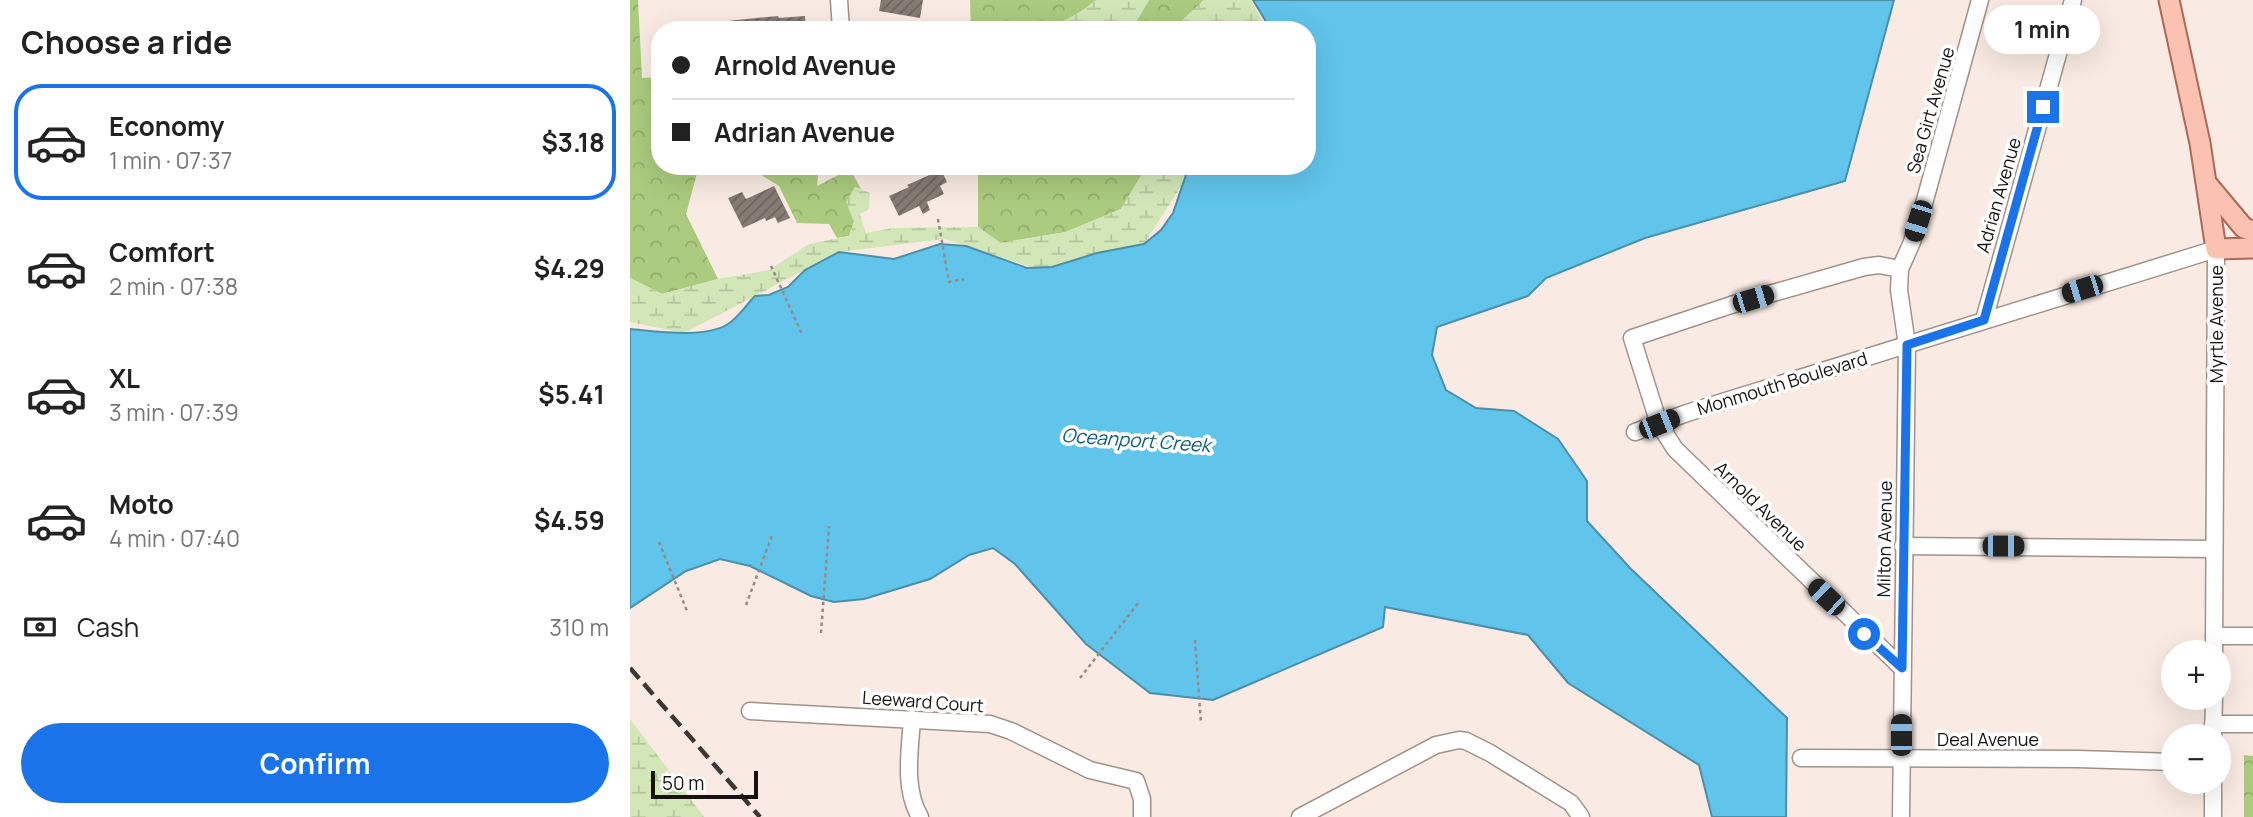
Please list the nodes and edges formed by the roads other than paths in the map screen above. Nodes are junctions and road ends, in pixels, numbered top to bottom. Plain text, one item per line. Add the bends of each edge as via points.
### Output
1 (839, 0) edge
2 (1980, 0) edge
3 (2073, 0) edge
4 (2169, 0) edge
5 (840, 21) edge
6 (2207, 184) junction
7 (2253, 231) edge
8 (2253, 248) edge
9 (2216, 249) junction
10 (1900, 269) junction
11 (1984, 320) junction
12 (1907, 345) junction
13 (1659, 424) junction
14 (1634, 432) dead end
15 (1903, 546) junction
16 (2214, 549) junction
17 (2214, 635) junction
18 (2253, 636) edge
19 (2214, 640) edge
20 (1902, 668) junction
21 (750, 711) dead end
22 (912, 719) junction
23 (2253, 724) edge
24 (2231, 728) edge
25 (1801, 758) dead end
26 (1901, 758) junction
27 (2161, 762) edge
28 (2213, 794) edge
29 (920, 817) edge
30 (1142, 817) edge
31 (1300, 817) edge
32 (1581, 817) edge
33 (1901, 817) edge
34 (2213, 817) edge

1 - 5 street
2 - 10 street, Sea Girt Avenue via 1912,242
3 - 11 street, Adrian Avenue
4 - 6 main road, Myrtle Avenue
6 - 7 main road via 2228,212
6 - 9 main road, Myrtle Avenue
8 - 9 main road, Monmouth Boulevard
9 - 11 street, Monmouth Boulevard
9 - 16 street, Myrtle Avenue
10 - 12 street
10 - 13 street via 1879,265 1839,273 1632,338
11 - 12 street, Monmouth Boulevard
12 - 13 street, Monmouth Boulevard
12 - 15 street, Milton Avenue
13 - 14 street, Monmouth Boulevard
13 - 20 street, Arnold Avenue via 1675,449
15 - 16 street
15 - 20 street, Milton Avenue
16 - 17 street, Myrtle Avenue
17 - 18 street
17 - 19 street, Myrtle Avenue
20 - 26 street, Milton Avenue
21 - 22 street, Leeward Court
22 - 29 street via 909,785
22 - 30 street, Leeward Court via 990,724 1084,768 1136,781
23 - 24 street
25 - 26 street, Deal Avenue
26 - 27 street, Deal Avenue
26 - 33 street, Milton Avenue
28 - 34 street
31 - 32 street via 1436,745 1460,740 1549,789 1571,803

